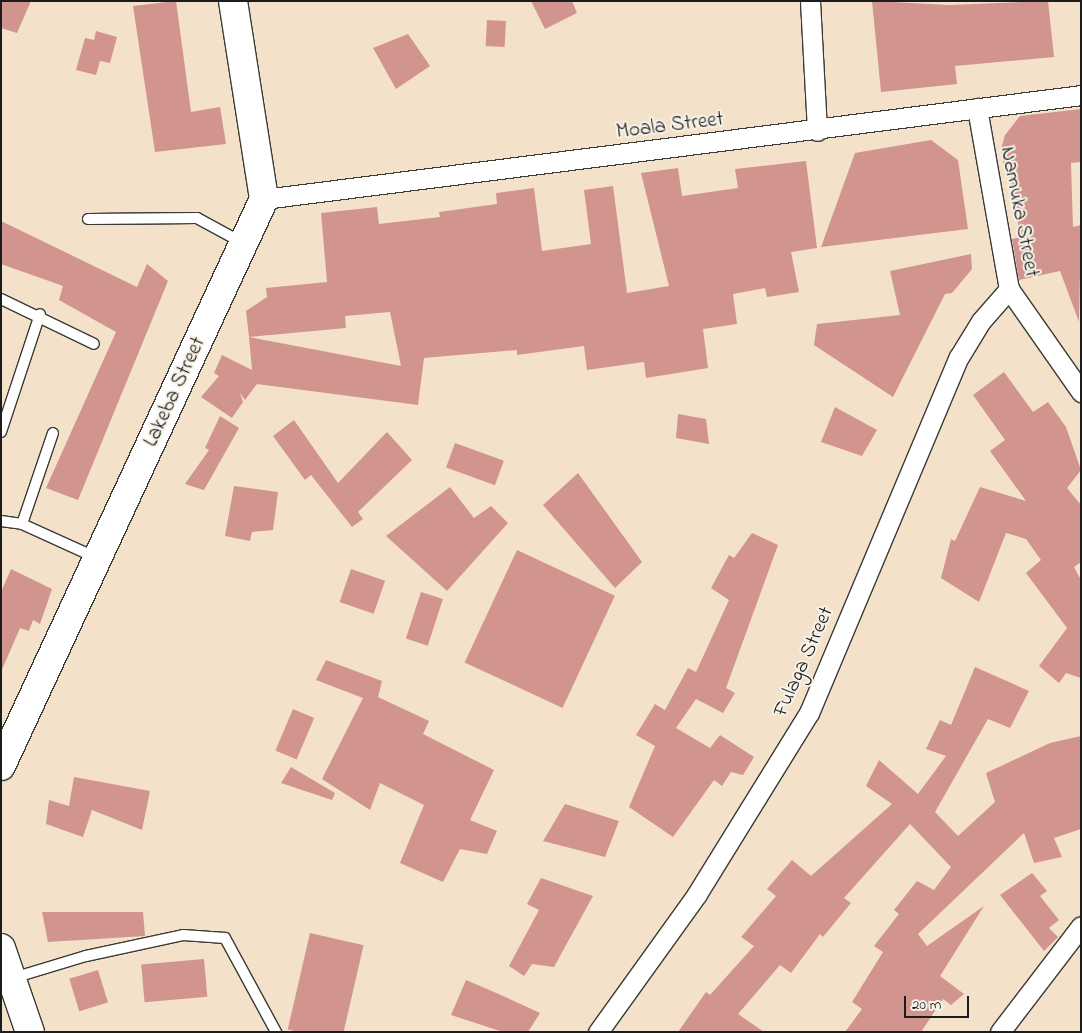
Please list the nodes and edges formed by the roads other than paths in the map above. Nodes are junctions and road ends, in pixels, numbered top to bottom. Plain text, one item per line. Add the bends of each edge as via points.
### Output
1 (233, 1) edge
2 (810, 1) edge
3 (1081, 95) edge
4 (977, 108) junction
5 (817, 131) junction
6 (264, 199) junction
7 (88, 220) dead end
8 (244, 243) junction
9 (1009, 289) junction
10 (1, 299) edge
11 (40, 314) junction
12 (94, 344) dead end
13 (1081, 392) edge
14 (1, 432) edge
15 (53, 433) dead end
16 (1, 521) edge
17 (22, 524) junction
18 (98, 558) junction
19 (1, 766) edge
20 (1081, 926) edge
21 (1, 948) edge
22 (12, 979) junction
23 (30, 1032) edge
24 (276, 1032) edge
25 (598, 1032) edge
26 (1000, 1032) edge

1 - 6 main road
2 - 5 street
3 - 4 street, Moala Street
4 - 5 street, Moala Street
4 - 9 street, Namuka Street
5 - 6 street, Moala Street
6 - 8 main road, Lakeba Street
7 - 8 lane via 197,218
8 - 18 main road, Lakeba Street
9 - 13 street, Namuka Street
9 - 25 street, Fulaga Street via 981,321 959,357 809,713 697,894
10 - 11 lane
11 - 12 lane
11 - 14 lane
15 - 17 lane
16 - 17 lane
17 - 18 lane
18 - 19 main road, Lakeba Street
20 - 26 street
21 - 22 main road
22 - 23 main road
22 - 24 lane via 86,956 182,936 224,938

